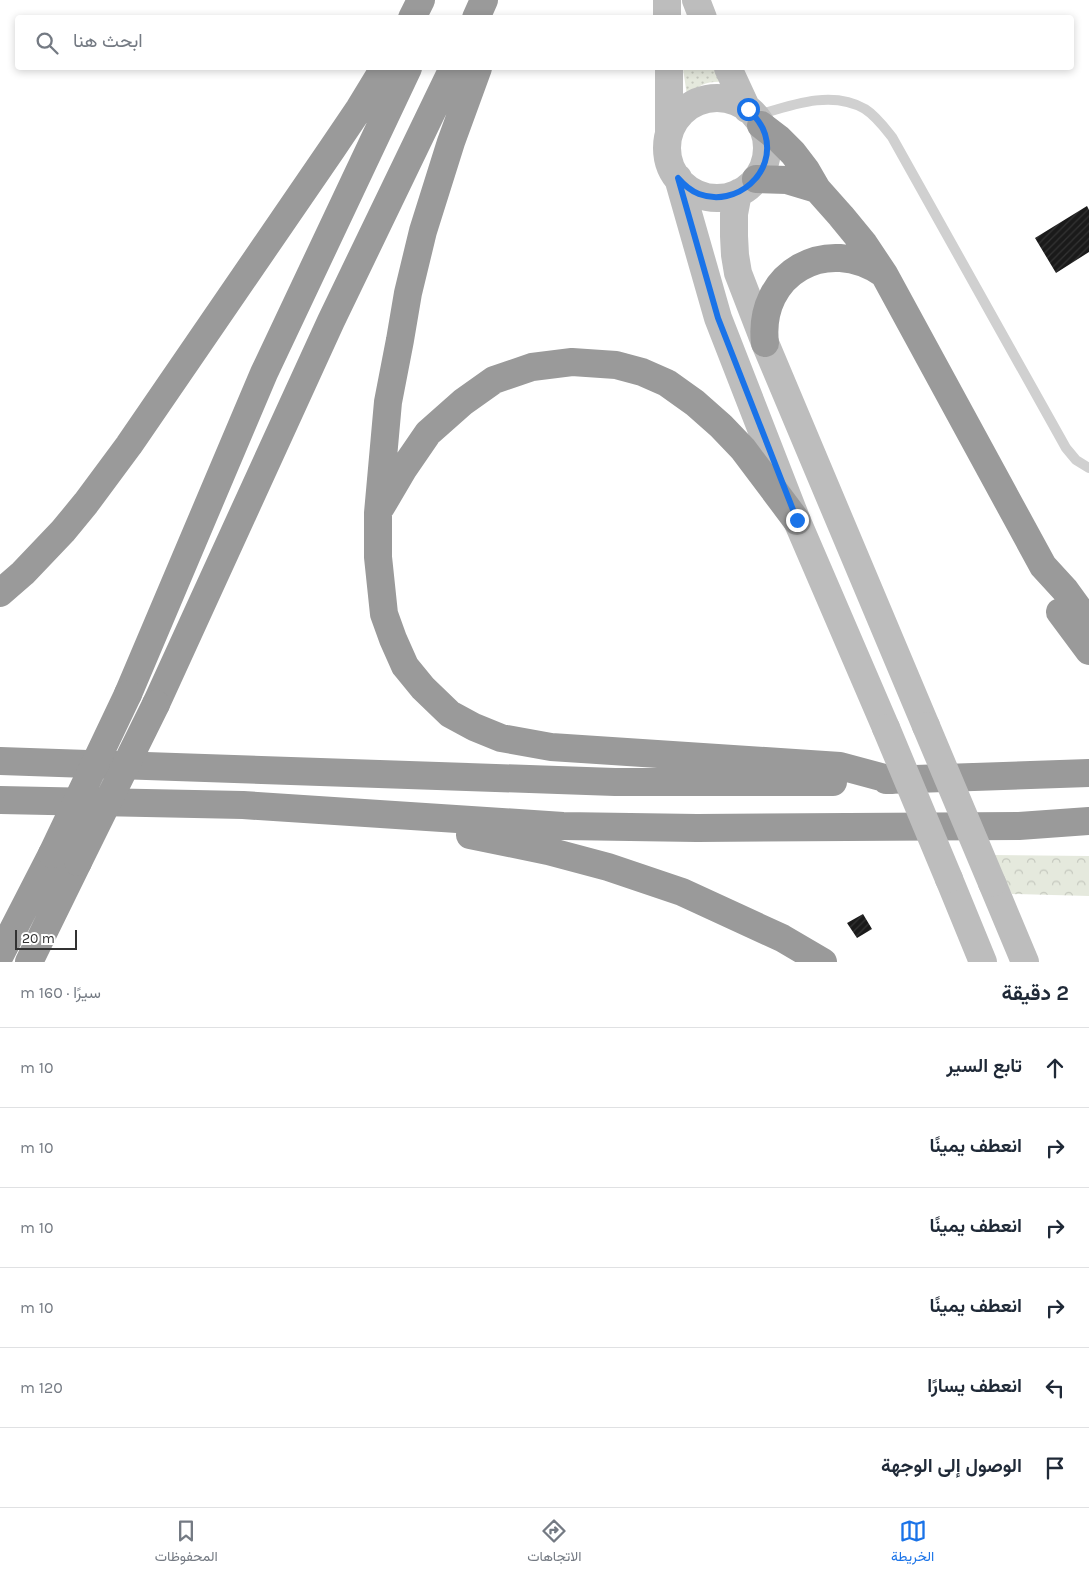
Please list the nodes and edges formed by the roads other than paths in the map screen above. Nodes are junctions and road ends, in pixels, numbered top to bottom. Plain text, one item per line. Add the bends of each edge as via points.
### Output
1 (421, 0) edge
2 (438, 0) edge
3 (484, 0) edge
4 (502, 0) edge
5 (667, 0) edge
6 (696, 0) edge
7 (414, 15) edge
8 (431, 15) edge
9 (477, 15) edge
10 (497, 15) edge
11 (668, 15) edge
12 (702, 15) edge
13 (383, 70) edge
14 (407, 70) edge
15 (452, 70) edge
16 (477, 70) edge
17 (669, 70) edge
18 (729, 70) edge
19 (754, 117) junction
20 (670, 133) junction
21 (678, 178) junction
22 (747, 186) junction
23 (817, 189) junction
24 (884, 274) junction
25 (765, 343) junction
26 (1089, 468) edge
27 (378, 513) junction
28 (797, 520) junction
29 (1043, 566) junction
30 (0, 592) edge
31 (1089, 623) edge
32 (1089, 651) edge
33 (0, 761) edge
34 (1089, 773) edge
35 (892, 780) junction
36 (0, 800) edge
37 (244, 805) junction
38 (0, 810) edge
39 (1089, 821) edge
40 (0, 955) edge
41 (29, 962) edge
42 (823, 962) edge
43 (983, 962) edge
44 (1024, 962) edge

1 - 7 highway
2 - 8 highway
3 - 9 highway
4 - 10 highway
5 - 11 main road
6 - 12 main road
13 - 30 highway via 124,453 64,531
14 - 40 highway, bridge via 264,373 128,694
15 - 41 highway, bridge via 331,321 156,704
16 - 27 highway via 431,205 408,294 388,402
17 - 20 main road
18 - 19 main road
19 - 20 main road via 737,103 726,99 702,100 682,113
19 - 22 main road via 765,136 766,153 762,169
19 - 23 highway via 793,153
19 - 26 lane via 801,102 827,101 855,105 874,117 892,137 1066,448
20 - 21 main road via 668,156
21 - 22 main road via 687,188 712,197 726,197
21 - 28 main road via 718,318
22 - 23 highway via 787,180
22 - 25 main road via 734,214 734,255
23 - 24 highway
24 - 25 highway via 849,258 824,258 800,267 781,283 768,305
24 - 29 highway
25 - 44 main road, bridge
27 - 28 highway via 428,433 463,402 494,380 532,367 572,362 616,366 642,372 667,383 695,403 732,437
27 - 35 highway via 378,557 384,614 405,666 438,704 474,728 501,738 551,746 840,766
28 - 43 main road, bridge
29 - 31 highway
29 - 32 highway via 1056,606
33 - 35 highway via 615,782
34 - 35 highway
36 - 37 highway
37 - 38 highway
37 - 39 highway via 563,826 1019,826
37 - 42 highway via 482,836 608,867 682,892 782,938

